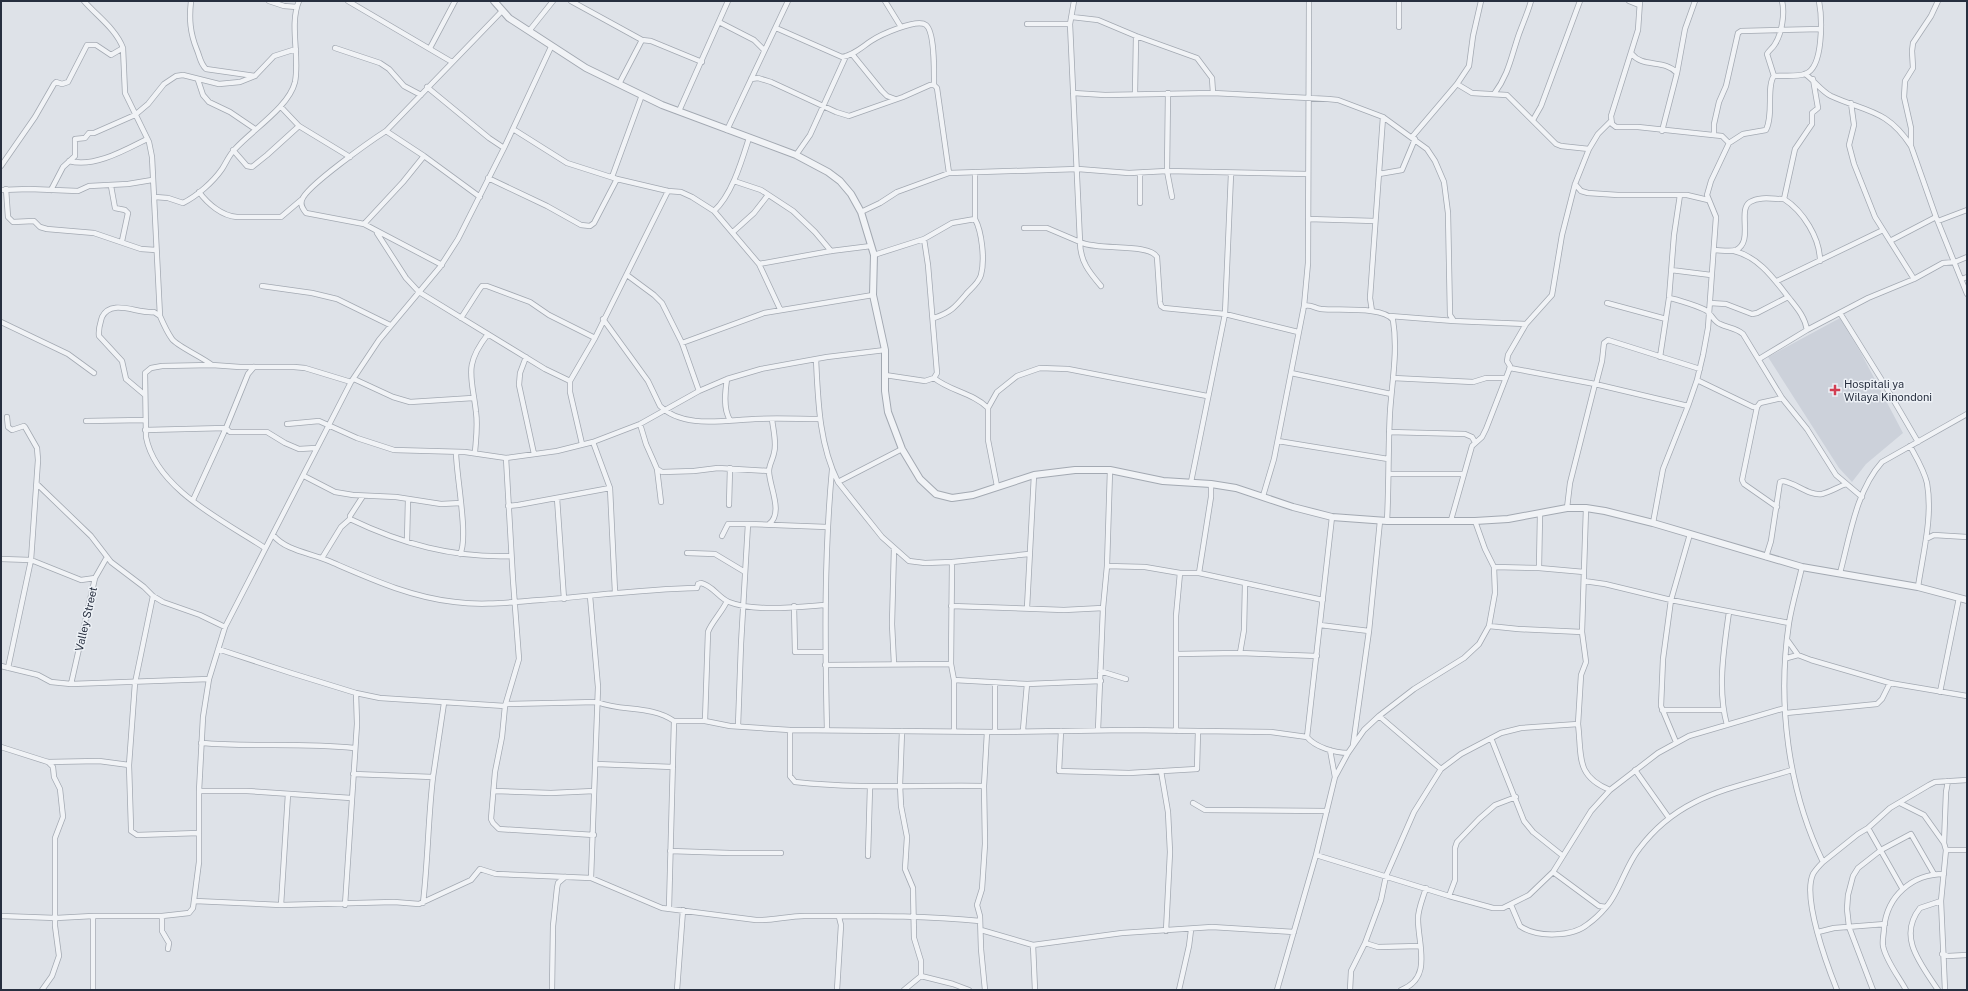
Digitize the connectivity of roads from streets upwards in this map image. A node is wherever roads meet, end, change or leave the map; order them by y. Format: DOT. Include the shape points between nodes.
graph roads {
  1 [pos="84,1"];
  2 [pos="191,1"];
  3 [pos="269,1"];
  4 [pos="300,1"];
  5 [pos="348,1"];
  6 [pos="456,1"];
  7 [pos="494,1"];
  8 [pos="553,1"];
  9 [pos="571,1"];
  10 [pos="589,1"];
  11 [pos="728,1"];
  12 [pos="788,1"];
  13 [pos="885,1"];
  14 [pos="1074,1"];
  15 [pos="1309,1"];
  16 [pos="1399,1"];
  17 [pos="1481,1"];
  18 [pos="1531,1"];
  19 [pos="1580,1"];
  20 [pos="1629,1"];
  21 [pos="1695,1"];
  22 [pos="1782,1"];
  23 [pos="1819,1"];
  24 [pos="1938,1"];
  25 [pos="1640,3"];
  26 [pos="297,7"];
  27 [pos="585,7"];
  28 [pos="502,12"];
  29 [pos="1072,17"];
  30 [pos="719,22"];
  31 [pos="1027,24"];
  32 [pos="1070,24"];
  33 [pos="901,27"];
  34 [pos="1399,27"];
  35 [pos="776,28"];
  36 [pos="1781,29"];
  37 [pos="1821,29"];
  38 [pos="529,31"];
  39 [pos="1136,36"];
  40 [pos="642,40"];
  41 [pos="551,47"];
  42 [pos="123,48"];
  43 [pos="335,48"];
  44 [pos="430,48"];
  45 [pos="296,49"];
  46 [pos="764,50"];
  47 [pos="852,54"];
  48 [pos="1632,54"];
  49 [pos="846,56"];
  50 [pos="452,62"];
  51 [pos="702,62"];
  52 [pos="1677,73"];
  53 [pos="1805,74"];
  54 [pos="255,76"];
  55 [pos="1774,76"];
  56 [pos="751,79"];
  57 [pos="1813,79"];
  58 [pos="198,80"];
  59 [pos="619,84"];
  60 [pos="1457,84"];
  61 [pos="934,85"];
  62 [pos="428,87"];
  63 [pos="1073,93"];
  64 [pos="1168,93"];
  65 [pos="1213,93"];
  66 [pos="1134,94"];
  67 [pos="1494,94"];
  68 [pos="421,95"];
  69 [pos="642,95"];
  70 [pos="1310,98"];
  71 [pos="897,99"];
  72 [pos="1851,103"];
  73 [pos="823,106"];
  74 [pos="281,107"];
  75 [pos="679,111"];
  76 [pos="135,115"];
  77 [pos="1383,117"];
  78 [pos="1533,120"];
  79 [pos="1611,120"];
  80 [pos="299,126"];
  81 [pos="254,129"];
  82 [pos="513,129"];
  83 [pos="727,130"];
  84 [pos="386,131"];
  85 [pos="1662,131"];
  86 [pos="1714,135"];
  87 [pos="147,138"];
  88 [pos="749,138"];
  89 [pos="1414,138"];
  90 [pos="1729,143"];
  91 [pos="1911,146"];
  92 [pos="504,148"];
  93 [pos="1589,148"];
  94 [pos="233,150"];
  95 [pos="796,155"];
  96 [pos="424,156"];
  97 [pos="350,157"];
  98 [pos="69,161"];
  99 [pos="1,166"];
  100 [pos="1078,169"];
  101 [pos="1167,171"];
  102 [pos="976,172"];
  103 [pos="949,173"];
  104 [pos="1140,173"];
  105 [pos="1232,174"];
  106 [pos="1308,174"];
  107 [pos="1379,174"];
  108 [pos="488,178"];
  109 [pos="614,178"];
  110 [pos="152,180"];
  111 [pos="734,181"];
  112 [pos="1575,184"];
  113 [pos="111,186"];
  114 [pos="3,190"];
  115 [pos="51,190"];
  116 [pos="668,191"];
  117 [pos="199,192"];
  118 [pos="768,195"];
  119 [pos="1680,195"];
  120 [pos="155,197"];
  121 [pos="480,197"];
  122 [pos="1172,197"];
  123 [pos="1784,199"];
  124 [pos="302,200"];
  125 [pos="1708,200"];
  126 [pos="1140,203"];
  127 [pos="1967,210"];
  128 [pos="714,211"];
  129 [pos="860,212"];
  130 [pos="975,219"];
  131 [pos="1308,219"];
  132 [pos="1937,219"];
  133 [pos="1375,221"];
  134 [pos="364,224"];
  135 [pos="1024,228"];
  136 [pos="1883,230"];
  137 [pos="376,231"];
  138 [pos="733,232"];
  139 [pos="924,239"];
  140 [pos="122,241"];
  141 [pos="1890,241"];
  142 [pos="1080,242"];
  143 [pos="871,246"];
  144 [pos="156,250"];
  145 [pos="1714,250"];
  146 [pos="830,251"];
  147 [pos="1734,251"];
  148 [pos="874,255"];
  149 [pos="1967,256"];
  150 [pos="1820,261"];
  151 [pos="1954,262"];
  152 [pos="442,264"];
  153 [pos="759,264"];
  154 [pos="1671,270"];
  155 [pos="1711,275"];
  156 [pos="626,276"];
  157 [pos="1967,277"];
  158 [pos="1914,279"];
  159 [pos="1962,279"];
  160 [pos="1778,281"];
  161 [pos="262,286"];
  162 [pos="1101,286"];
  163 [pos="419,292"];
  164 [pos="1967,294"];
  165 [pos="873,295"];
  166 [pos="1788,297"];
  167 [pos="1668,298"];
  168 [pos="1607,303"];
  169 [pos="1710,303"];
  170 [pos="1304,306"];
  171 [pos="780,309"];
  172 [pos="1372,311"];
  173 [pos="1840,313"];
  174 [pos="1225,314"];
  175 [pos="1710,314"];
  176 [pos="160,316"];
  177 [pos="1390,316"];
  178 [pos="461,318"];
  179 [pos="934,318"];
  180 [pos="603,319"];
  181 [pos="1666,319"];
  182 [pos="1454,321"];
  183 [pos="1,322"];
  184 [pos="1526,324"];
  185 [pos="390,325"];
  186 [pos="1807,330"];
  187 [pos="1298,332"];
  188 [pos="488,334"];
  189 [pos="595,338"];
  190 [pos="682,343"];
  191 [pos="885,350"];
  192 [pos="526,357"];
  193 [pos="1660,357"];
  194 [pos="816,359"];
  195 [pos="1759,359"];
  196 [pos="212,365"];
  197 [pos="254,367"];
  198 [pos="1510,368"];
  199 [pos="1700,369"];
  200 [pos="94,373"];
  201 [pos="1291,373"];
  202 [pos="885,375"];
  203 [pos="934,378"];
  204 [pos="1393,378"];
  205 [pos="1506,378"];
  206 [pos="728,379"];
  207 [pos="352,380"];
  208 [pos="1697,380"];
  209 [pos="570,381"];
  210 [pos="1596,384"];
  211 [pos="700,391"];
  212 [pos="1391,394"];
  213 [pos="145,395"];
  214 [pos="1207,396"];
  215 [pos="473,398"];
  216 [pos="1782,398"];
  217 [pos="1688,406"];
  218 [pos="1757,407"];
  219 [pos="988,408"];
  220 [pos="664,410"];
  221 [pos="1967,414"];
  222 [pos="7,417"];
  223 [pos="772,419"];
  224 [pos="819,419"];
  225 [pos="144,420"];
  226 [pos="730,420"];
  227 [pos="86,421"];
  228 [pos="287,424"];
  229 [pos="328,424"];
  230 [pos="640,424"];
  231 [pos="226,428"];
  232 [pos="145,430"];
  233 [pos="1389,432"];
  234 [pos="1278,440"];
  235 [pos="593,442"];
  236 [pos="1475,442"];
  237 [pos="1918,442"];
  238 [pos="582,444"];
  239 [pos="1910,446"];
  240 [pos="316,448"];
  241 [pos="902,449"];
  242 [pos="456,452"];
  243 [pos="475,452"];
  244 [pos="534,454"];
  245 [pos="506,458"];
  246 [pos="1388,459"];
  247 [pos="730,468"];
  248 [pos="657,469"];
  249 [pos="832,469"];
  250 [pos="1110,470"];
  251 [pos="769,471"];
  252 [pos="1390,474"];
  253 [pos="1464,474"];
  254 [pos="1034,475"];
  255 [pos="304,476"];
  256 [pos="838,482"];
  257 [pos="1191,482"];
  258 [pos="37,484"];
  259 [pos="1211,484"];
  260 [pos="1846,484"];
  261 [pos="997,486"];
  262 [pos="610,488"];
  263 [pos="364,496"];
  264 [pos="1263,496"];
  265 [pos="1862,497"];
  266 [pos="557,498"];
  267 [pos="408,499"];
  268 [pos="193,500"];
  269 [pos="661,502"];
  270 [pos="461,503"];
  271 [pos="729,505"];
  272 [pos="508,506"];
  273 [pos="1777,507"];
  274 [pos="1567,508"];
  275 [pos="1586,508"];
  276 [pos="1540,514"];
  277 [pos="1332,518"];
  278 [pos="350,519"];
  279 [pos="1451,520"];
  280 [pos="1380,521"];
  281 [pos="1387,521"];
  282 [pos="1475,521"];
  283 [pos="1653,523"];
  284 [pos="748,524"];
  285 [pos="769,524"];
  286 [pos="827,527"];
  287 [pos="1927,528"];
  288 [pos="1690,534"];
  289 [pos="273,535"];
  290 [pos="1934,535"];
  291 [pos="722,536"];
  292 [pos="1967,537"];
  293 [pos="1926,539"];
  294 [pos="407,541"];
  295 [pos="265,548"];
  296 [pos="894,548"];
  297 [pos="686,553"];
  298 [pos="460,554"];
  299 [pos="1029,554"];
  300 [pos="511,556"];
  301 [pos="1766,556"];
  302 [pos="107,557"];
  303 [pos="322,558"];
  304 [pos="1,559"];
  305 [pos="31,560"];
  306 [pos="952,562"];
  307 [pos="1107,566"];
  308 [pos="1802,567"];
  309 [pos="1494,568"];
  310 [pos="1540,568"];
  311 [pos="745,572"];
  312 [pos="1584,572"];
  313 [pos="1180,573"];
  314 [pos="1199,573"];
  315 [pos="1840,573"];
  316 [pos="95,578"];
  317 [pos="1584,581"];
  318 [pos="1245,584"];
  319 [pos="1918,587"];
  320 [pos="615,592"];
  321 [pos="153,596"];
  322 [pos="590,596"];
  323 [pos="564,598"];
  324 [pos="1959,598"];
  325 [pos="1323,600"];
  326 [pos="1671,600"];
  327 [pos="1967,600"];
  328 [pos="727,601"];
  329 [pos="515,602"];
  330 [pos="825,605"];
  331 [pos="794,606"];
  332 [pos="952,606"];
  333 [pos="743,607"];
  334 [pos="1026,608"];
  335 [pos="1103,608"];
  336 [pos="1729,612"];
  337 [pos="1789,623"];
  338 [pos="1320,625"];
  339 [pos="1489,626"];
  340 [pos="225,628"];
  341 [pos="1368,631"];
  342 [pos="1582,632"];
  343 [pos="1788,641"];
  344 [pos="218,649"];
  345 [pos="825,652"];
  346 [pos="1240,653"];
  347 [pos="1176,654"];
  348 [pos="1798,655"];
  349 [pos="1317,656"];
  350 [pos="1787,658"];
  351 [pos="894,664"];
  352 [pos="951,664"];
  353 [pos="825,665"];
  354 [pos="1,666"];
  355 [pos="8,668"];
  356 [pos="1100,671"];
  357 [pos="209,679"];
  358 [pos="1126,679"];
  359 [pos="954,680"];
  360 [pos="1100,681"];
  361 [pos="1890,682"];
  362 [pos="135,683"];
  363 [pos="995,683"];
  364 [pos="71,684"];
  365 [pos="1027,684"];
  366 [pos="1940,692"];
  367 [pos="356,693"];
  368 [pos="1967,696"];
  369 [pos="597,702"];
  370 [pos="444,703"];
  371 [pos="505,705"];
  372 [pos="1785,708"];
  373 [pos="1662,710"];
  374 [pos="1723,710"];
  375 [pos="1786,713"];
  376 [pos="1379,716"];
  377 [pos="674,720"];
  378 [pos="705,721"];
  379 [pos="1578,724"];
  380 [pos="1727,724"];
  381 [pos="738,726"];
  382 [pos="790,730"];
  383 [pos="827,730"];
  384 [pos="1023,730"];
  385 [pos="1061,730"];
  386 [pos="1098,730"];
  387 [pos="902,731"];
  388 [pos="954,731"];
  389 [pos="1176,731"];
  390 [pos="1198,731"];
  391 [pos="987,732"];
  392 [pos="995,732"];
  393 [pos="1307,737"];
  394 [pos="1491,738"];
  395 [pos="1676,742"];
  396 [pos="201,743"];
  397 [pos="1353,746"];
  398 [pos="1,747"];
  399 [pos="354,748"];
  400 [pos="1330,750"];
  401 [pos="1348,753"];
  402 [pos="48,762"];
  403 [pos="596,764"];
  404 [pos="129,765"];
  405 [pos="673,767"];
  406 [pos="1441,769"];
  407 [pos="1635,770"];
  408 [pos="1792,770"];
  409 [pos="1161,771"];
  410 [pos="353,774"];
  411 [pos="433,777"];
  412 [pos="1335,777"];
  413 [pos="1967,780"];
  414 [pos="1948,781"];
  415 [pos="900,785"];
  416 [pos="984,786"];
  417 [pos="870,787"];
  418 [pos="1610,790"];
  419 [pos="199,791"];
  420 [pos="494,791"];
  421 [pos="594,791"];
  422 [pos="288,794"];
  423 [pos="1516,797"];
  424 [pos="351,798"];
  425 [pos="1192,803"];
  426 [pos="1900,803"];
  427 [pos="1327,811"];
  428 [pos="1669,818"];
  429 [pos="1868,828"];
  430 [pos="199,834"];
  431 [pos="594,835"];
  432 [pos="1944,843"];
  433 [pos="1881,850"];
  434 [pos="1946,850"];
  435 [pos="1967,850"];
  436 [pos="670,851"];
  437 [pos="781,852"];
  438 [pos="1316,855"];
  439 [pos="868,856"];
  440 [pos="1563,856"];
  441 [pos="1824,862"];
  442 [pos="1553,872"];
  443 [pos="1934,874"];
  444 [pos="1944,874"];
  445 [pos="565,876"];
  446 [pos="1386,876"];
  447 [pos="591,878"];
  448 [pos="1426,888"];
  449 [pos="1902,888"];
  450 [pos="1449,896"];
  451 [pos="195,900"];
  452 [pos="1941,901"];
  453 [pos="423,903"];
  454 [pos="281,904"];
  455 [pos="344,904"];
  456 [pos="1511,905"];
  457 [pos="1606,907"];
  458 [pos="669,908"];
  459 [pos="683,910"];
  460 [pos="1,916"];
  461 [pos="94,916"];
  462 [pos="162,916"];
  463 [pos="913,916"];
  464 [pos="839,917"];
  465 [pos="56,918"];
  466 [pos="980,921"];
  467 [pos="1884,924"];
  468 [pos="1849,927"];
  469 [pos="981,930"];
  470 [pos="1191,930"];
  471 [pos="1166,931"];
  472 [pos="1294,932"];
  473 [pos="1818,932"];
  474 [pos="1365,943"];
  475 [pos="1033,945"];
  476 [pos="1420,946"];
  477 [pos="168,949"];
  478 [pos="1942,954"];
  479 [pos="1967,955"];
  480 [pos="921,976"];
  481 [pos="42,990"];
  482 [pos="93,990"];
  483 [pos="552,990"];
  484 [pos="677,990"];
  485 [pos="837,990"];
  486 [pos="904,990"];
  487 [pos="969,990"];
  488 [pos="985,990"];
  489 [pos="1035,990"];
  490 [pos="1179,990"];
  491 [pos="1278,990"];
  492 [pos="1350,990"];
  493 [pos="1401,990"];
  494 [pos="1837,990"];
  495 [pos="1873,990"];
  496 [pos="1906,990"];
  497 [pos="1938,990"];
  498 [pos="1945,990"];
  1 -- 42 [label="street" via="114,33"];
  2 -- 54 [label="street" via="189,16 192,39 202,65 206,69"];
  3 -- 26 [label="street"];
  4 -- 26 [label="street"];
  5 -- 44 [label="street"];
  6 -- 44 [label="street"];
  7 -- 28 [label="street"];
  8 -- 38 [label="street"];
  9 -- 27 [label="street"];
  10 -- 27 [label="street"];
  11 -- 30 [label="street"];
  12 -- 35 [label="street"];
  13 -- 33 [label="street"];
  14 -- 29 [label="street"];
  15 -- 70 [label="street"];
  16 -- 34 [label="street"];
  17 -- 60 [label="street" via="1469,66"];
  18 -- 67 [label="street" via="1512,62 1504,81"];
  19 -- 78 [label="street" via="1541,106"];
  20 -- 25 [label="street"];
  21 -- 52 [label="street" via="1685,29"];
  22 -- 36 [label="street"];
  23 -- 37 [label="street"];
  24 -- 91 [label="street" via="1913,43 1913,68 1905,81 1904,98 1911,128"];
  25 -- 48 [label="street" via="1638,30"];
  26 -- 45 [label="street"];
  27 -- 40 [label="street"];
  28 -- 38 [label="street"];
  28 -- 50 [label="street"];
  29 -- 32 [label="street"];
  29 -- 39 [label="street" via="1098,20"];
  30 -- 46 [label="street" via="754,40"];
  30 -- 51 [label="street"];
  31 -- 32 [label="street"];
  32 -- 63 [label="street"];
  33 -- 47 [label="street" via="873,40"];
  33 -- 61 [label="street" via="920,23 929,30 934,61"];
  35 -- 46 [label="street"];
  35 -- 49 [label="street" via="834,54"];
  36 -- 37 [label="street"];
  36 -- 55 [label="street" via="1775,44 1767,54"];
  36 -- 86 [label="street" via="1738,33 1726,86 1719,102"];
  37 -- 53 [label="street" via="1816,60 1812,69"];
  38 -- 41 [label="street"];
  39 -- 65 [label="street" via="1197,58 1212,78"];
  39 -- 66 [label="street"];
  40 -- 51 [label="street" via="651,41"];
  40 -- 59 [label="street"];
  41 -- 59 [label="street"];
  41 -- 82 [label="street"];
  42 -- 76 [label="street" via="124,88"];
  42 -- 99 [label="street" via="111,55 96,44 87,45 68,82 54,84"];
  43 -- 68 [label="street" via="380,63 404,86"];
  44 -- 50 [label="street"];
  45 -- 54 [label="street" via="274,56"];
  45 -- 74 [label="street" via="294,84 289,97"];
  46 -- 56 [label="street"];
  47 -- 49 [label="street"];
  47 -- 71 [label="street" via="887,96"];
  48 -- 52 [label="street" via="1637,60 1668,66"];
  48 -- 79 [label="street"];
  49 -- 73 [label="street"];
  50 -- 62 [label="street"];
  51 -- 75 [label="street"];
  52 -- 85 [label="street"];
  53 -- 55 [label="street"];
  53 -- 57 [label="street"];
  54 -- 58 [label="street" via="232,84"];
  55 -- 90 [label="street" via="1771,83 1771,111 1766,130 1743,134"];
  56 -- 73 [label="street" via="758,78 771,82"];
  56 -- 83 [label="street"];
  57 -- 72 [label="street" via="1831,96"];
  57 -- 123 [label="street" via="1818,108 1812,113 1812,124 1795,149"];
  58 -- 76 [label="street" via="183,75 176,76 164,84"];
  58 -- 81 [label="street" via="203,95 209,102 230,112"];
  59 -- 69 [label="street"];
  60 -- 67 [label="street" via="1472,94"];
  60 -- 89 [label="street"];
  61 -- 71 [label="street"];
  61 -- 103 [label="street" via="937,88"];
  62 -- 68 [label="street"];
  62 -- 92 [label="street"];
  63 -- 66 [label="street"];
  63 -- 100 [label="street"];
  64 -- 65 [label="street"];
  64 -- 66 [label="street"];
  64 -- 101 [label="street"];
  65 -- 70 [label="street"];
  67 -- 78 [label="street" via="1507,95"];
  68 -- 84 [label="street"];
  69 -- 75 [label="street"];
  69 -- 109 [label="street"];
  70 -- 77 [label="street" via="1338,100"];
  70 -- 106 [label="street"];
  71 -- 73 [label="street" via="849,116"];
  72 -- 91 [label="street" via="1880,115 1905,137"];
  72 -- 136 [label="street" via="1854,125 1850,149 1875,217"];
  73 -- 95 [label="street" via="810,135"];
  74 -- 80 [label="street"];
  74 -- 81 [label="street"];
  75 -- 83 [label="street"];
  76 -- 87 [label="street"];
  76 -- 98 [label="street" via="89,133 85,138 76,138 74,156"];
  77 -- 89 [label="street"];
  77 -- 107 [label="street"];
  78 -- 93 [label="street" via="1556,144"];
  79 -- 85 [label="street" via="1616,127"];
  79 -- 93 [label="street"];
  80 -- 94 [label="street" via="252,167 247,166"];
  80 -- 97 [label="street"];
  81 -- 94 [label="street"];
  82 -- 92 [label="street"];
  82 -- 109 [label="street" via="567,163"];
  83 -- 88 [label="street"];
  84 -- 96 [label="street"];
  84 -- 97 [label="street"];
  85 -- 86 [label="street"];
  86 -- 90 [label="street" via="1722,136"];
  87 -- 98 [label="street" via="122,151 88,162 79,164"];
  87 -- 110 [label="street" via="152,157"];
  88 -- 95 [label="street"];
  88 -- 111 [label="street"];
  89 -- 107 [label="street" via="1402,170"];
  89 -- 182 [label="street" via="1427,149 1444,182 1448,213 1450,314"];
  90 -- 125 [label="street" via="1709,188"];
  91 -- 132 [label="street"];
  92 -- 108 [label="street"];
  93 -- 112 [label="street"];
  94 -- 117 [label="street" via="221,170"];
  95 -- 129 [label="street" via="840,181 851,194"];
  96 -- 121 [label="street"];
  96 -- 134 [label="street"];
  97 -- 124 [label="street" via="304,194"];
  98 -- 115 [label="street"];
  100 -- 102 [label="street"];
  100 -- 104 [label="street"];
  100 -- 142 [label="street"];
  101 -- 104 [label="street"];
  101 -- 105 [label="street"];
  101 -- 122 [label="street"];
  102 -- 103 [label="street"];
  102 -- 130 [label="street"];
  103 -- 129 [label="street" via="897,192"];
  104 -- 126 [label="street"];
  105 -- 106 [label="street"];
  105 -- 174 [label="street"];
  106 -- 131 [label="street"];
  107 -- 133 [label="street"];
  108 -- 109 [label="street" via="581,225 590,226 594,223"];
  108 -- 121 [label="street"];
  109 -- 116 [label="street"];
  110 -- 113 [label="street"];
  110 -- 120 [label="street"];
  111 -- 118 [label="street"];
  111 -- 128 [label="street"];
  112 -- 119 [label="street" via="1581,191 1588,193"];
  112 -- 184 [label="street" via="1562,235 1552,295"];
  113 -- 115 [label="street" via="89,186 78,191"];
  113 -- 140 [label="street" via="115,208 128,213"];
  114 -- 115 [label="street"];
  114 -- 140 [label="street" via="10,220 34,222 48,229 94,233"];
  116 -- 128 [label="street" via="681,192"];
  116 -- 156 [label="street"];
  117 -- 120 [label="street" via="183,203"];
  117 -- 124 [label="street" via="206,201 232,217 281,217"];
  118 -- 138 [label="street" via="754,213"];
  118 -- 146 [label="street" via="804,221"];
  119 -- 125 [label="street"];
  119 -- 154 [label="street"];
  120 -- 144 [label="street"];
  121 -- 152 [label="street"];
  123 -- 147 [label="street" via="1758,199 1747,205 1744,238 1741,246"];
  123 -- 150 [label="street" via="1798,212 1818,241"];
  124 -- 134 [label="street" via="302,209 306,214"];
  125 -- 145 [label="street" via="1716,217"];
  127 -- 132 [label="street"];
  128 -- 138 [label="street"];
  129 -- 143 [label="street"];
  130 -- 139 [label="street" via="952,223"];
  130 -- 179 [label="street" via="981,235 981,275 959,305"];
  131 -- 133 [label="street"];
  131 -- 170 [label="street" via="1308,263"];
  132 -- 141 [label="street"];
  132 -- 151 [label="street"];
  133 -- 172 [label="street" via="1370,298"];
  134 -- 137 [label="street"];
  135 -- 142 [label="street" via="1047,228"];
  136 -- 141 [label="street"];
  136 -- 150 [label="street"];
  137 -- 152 [label="street"];
  137 -- 163 [label="street" via="406,278"];
  138 -- 153 [label="street"];
  139 -- 148 [label="street"];
  139 -- 179 [label="street"];
  140 -- 144 [label="street" via="141,249"];
  141 -- 158 [label="street"];
  142 -- 162 [label="street" via="1085,265"];
  142 -- 174 [label="street" via="1102,248 1150,250 1157,257 1161,306"];
  143 -- 146 [label="street"];
  143 -- 148 [label="street"];
  144 -- 176 [label="street"];
  145 -- 147 [label="street"];
  145 -- 155 [label="street"];
  146 -- 153 [label="street"];
  147 -- 160 [label="street" via="1749,256"];
  148 -- 165 [label="street"];
  149 -- 151 [label="street"];
  150 -- 160 [label="street"];
  151 -- 158 [label="street" via="1940,265"];
  151 -- 159 [label="street"];
  152 -- 163 [label="street"];
  153 -- 171 [label="street"];
  154 -- 155 [label="street"];
  154 -- 167 [label="street"];
  155 -- 169 [label="street"];
  156 -- 180 [label="street"];
  156 -- 190 [label="street" via="662,303"];
  157 -- 159 [label="street"];
  158 -- 173 [label="street"];
  159 -- 164 [label="street"];
  160 -- 166 [label="street"];
  161 -- 185 [label="street" via="336,299"];
  163 -- 178 [label="street"];
  163 -- 185 [label="street"];
  165 -- 171 [label="street"];
  165 -- 191 [label="street"];
  166 -- 169 [label="street" via="1752,314 1726,304"];
  166 -- 186 [label="street" via="1804,320"];
  167 -- 175 [label="street" via="1682,300"];
  167 -- 181 [label="street"];
  168 -- 181 [label="street"];
  169 -- 175 [label="street"];
  170 -- 172 [label="street" via="1311,304 1320,309"];
  170 -- 187 [label="street"];
  171 -- 190 [label="street"];
  172 -- 177 [label="street"];
  173 -- 186 [label="street"];
  173 -- 237 [label="street"];
  174 -- 187 [label="street"];
  174 -- 214 [label="street"];
  175 -- 195 [label="street" via="1720,324 1743,334"];
  175 -- 199 [label="street"];
  176 -- 196 [label="street" via="176,343"];
  176 -- 213 [label="street" via="154,312 110,308 106,311 98,330 102,340 122,361 126,379"];
  177 -- 182 [label="street"];
  177 -- 204 [label="street" via="1394,327"];
  178 -- 188 [label="street"];
  178 -- 189 [label="street" via="482,286 487,286 530,302 549,315"];
  179 -- 203 [label="street" via="937,368"];
  180 -- 189 [label="street"];
  180 -- 220 [label="street" via="641,370"];
  181 -- 193 [label="street"];
  182 -- 184 [label="street"];
  183 -- 200 [label="street" via="68,354"];
  184 -- 198 [label="street" via="1508,355"];
  185 -- 207 [label="street"];
  186 -- 195 [label="street"];
  187 -- 201 [label="street"];
  188 -- 192 [label="street"];
  188 -- 215 [label="street" via="470,364"];
  189 -- 209 [label="street"];
  190 -- 211 [label="street"];
  191 -- 194 [label="street"];
  191 -- 202 [label="street"];
  192 -- 209 [label="street"];
  192 -- 244 [label="street" via="520,373 520,385"];
  193 -- 199 [label="street"];
  193 -- 210 [label="street" via="1606,341"];
  194 -- 206 [label="street" via="761,369"];
  194 -- 224 [label="street"];
  195 -- 216 [label="street"];
  196 -- 197 [label="street"];
  196 -- 213 [label="street" via="151,368 146,373"];
  197 -- 207 [label="street" via="305,368"];
  197 -- 231 [label="street" via="248,374"];
  198 -- 205 [label="street"];
  198 -- 210 [label="street"];
  199 -- 208 [label="street"];
  201 -- 212 [label="street"];
  201 -- 234 [label="street"];
  202 -- 203 [label="street" via="925,381"];
  202 -- 241 [label="street" via="888,412"];
  203 -- 219 [label="street"];
  204 -- 205 [label="street" via="1473,382 1486,378"];
  204 -- 212 [label="street"];
  205 -- 236 [label="street" via="1486,429 1482,437"];
  206 -- 211 [label="street"];
  206 -- 226 [label="street" via="726,414"];
  207 -- 215 [label="street" via="410,402"];
  207 -- 229 [label="street"];
  208 -- 217 [label="street"];
  208 -- 218 [label="street"];
  209 -- 238 [label="street" via="570,392"];
  210 -- 217 [label="street"];
  210 -- 274 [label="street" via="1570,483"];
  211 -- 220 [label="street"];
  212 -- 233 [label="street"];
  213 -- 225 [label="street"];
  214 -- 219 [label="street" via="1068,369 1040,368 1008,382 997,392"];
  214 -- 257 [label="street"];
  215 -- 243 [label="street" via="477,426"];
  216 -- 218 [label="street" via="1760,403"];
  216 -- 260 [label="street" via="1807,429 1836,475"];
  217 -- 283 [label="street" via="1662,468"];
  218 -- 273 [label="street" via="1742,480"];
  219 -- 261 [label="street" via="988,440"];
  220 -- 226 [label="street" via="685,419"];
  220 -- 230 [label="street"];
  221 -- 237 [label="street"];
  222 -- 258 [label="street" via="8,427 12,430 24,426 34,443 38,460"];
  223 -- 224 [label="street"];
  223 -- 226 [label="street"];
  223 -- 251 [label="street" via="774,453"];
  224 -- 249 [label="street"];
  225 -- 227 [label="street"];
  225 -- 232 [label="street"];
  228 -- 229 [label="street" via="319,421"];
  229 -- 240 [label="street"];
  229 -- 242 [label="street" via="357,438 394,450"];
  230 -- 235 [label="street"];
  230 -- 248 [label="street"];
  231 -- 232 [label="street"];
  231 -- 240 [label="street" via="230,432 267,432 299,449"];
  231 -- 268 [label="street"];
  232 -- 268 [label="street" via="147,446 158,466"];
  233 -- 236 [label="street" via="1465,434 1472,437"];
  233 -- 246 [label="street"];
  234 -- 246 [label="street"];
  234 -- 264 [label="street"];
  235 -- 238 [label="street"];
  235 -- 262 [label="street"];
  236 -- 253 [label="street"];
  237 -- 239 [label="street"];
  238 -- 244 [label="street"];
  239 -- 265 [label="street" via="1882,462 1874,471"];
  239 -- 287 [label="street" via="1927,483"];
  240 -- 255 [label="street"];
  241 -- 256 [label="street"];
  241 -- 261 [label="street" via="920,479 936,494 952,498"];
  242 -- 243 [label="street"];
  242 -- 270 [label="street"];
  243 -- 245 [label="street"];
  244 -- 245 [label="street"];
  245 -- 272 [label="street"];
  246 -- 252 [label="street"];
  247 -- 248 [label="street" via="670,472"];
  247 -- 251 [label="street"];
  247 -- 271 [label="street"];
  248 -- 269 [label="street"];
  249 -- 256 [label="street"];
  249 -- 286 [label="street"];
  250 -- 254 [label="street" via="1075,470"];
  250 -- 257 [label="street" via="1163,481"];
  250 -- 307 [label="street"];
  251 -- 285 [label="street" via="775,496 775,513 773,521"];
  252 -- 253 [label="street"];
  252 -- 281 [label="street"];
  253 -- 279 [label="street"];
  254 -- 261 [label="street"];
  254 -- 299 [label="street"];
  255 -- 263 [label="street" via="335,492"];
  255 -- 289 [label="street"];
  256 -- 296 [label="street" via="882,537"];
  257 -- 259 [label="street"];
  258 -- 302 [label="street" via="91,536"];
  258 -- 305 [label="street"];
  259 -- 264 [label="street"];
  259 -- 314 [label="street"];
  260 -- 265 [label="street"];
  260 -- 273 [label="street" via="1817,494 1783,481 1778,486"];
  262 -- 266 [label="street"];
  262 -- 320 [label="street"];
  263 -- 267 [label="street"];
  263 -- 278 [label="street"];
  264 -- 277 [label="street"];
  265 -- 315 [label="street"];
  266 -- 272 [label="street"];
  266 -- 323 [label="street"];
  267 -- 270 [label="street" via="441,504"];
  267 -- 294 [label="street"];
  268 -- 295 [label="street"];
  270 -- 298 [label="street" via="463,546"];
  272 -- 300 [label="street"];
  273 -- 301 [label="street"];
  274 -- 275 [label="street"];
  274 -- 276 [label="street"];
  275 -- 283 [label="street"];
  275 -- 312 [label="street"];
  276 -- 282 [label="street"];
  276 -- 310 [label="street"];
  277 -- 280 [label="street"];
  277 -- 325 [label="street"];
  278 -- 294 [label="street"];
  278 -- 303 [label="street" via="341,527"];
  279 -- 281 [label="street"];
  279 -- 282 [label="street"];
  280 -- 281 [label="street"];
  280 -- 341 [label="street"];
  282 -- 309 [label="street"];
  283 -- 288 [label="street"];
  284 -- 285 [label="street"];
  284 -- 291 [label="street" via="728,524"];
  284 -- 311 [label="street"];
  285 -- 286 [label="street"];
  286 -- 330 [label="street"];
  287 -- 290 [label="street"];
  287 -- 293 [label="street"];
  288 -- 301 [label="street"];
  288 -- 326 [label="street"];
  289 -- 295 [label="street"];
  289 -- 303 [label="street" via="286,546"];
  290 -- 292 [label="street"];
  290 -- 293 [label="street"];
  293 -- 319 [label="street"];
  294 -- 298 [label="street" via="438,552"];
  295 -- 340 [label="street"];
  296 -- 306 [label="street" via="913,562"];
  296 -- 351 [label="street"];
  297 -- 311 [label="street" via="715,554"];
  298 -- 300 [label="street"];
  299 -- 306 [label="street"];
  299 -- 334 [label="street"];
  300 -- 329 [label="street"];
  301 -- 308 [label="street"];
  302 -- 316 [label="street, Valley Street"];
  302 -- 321 [label="street"];
  303 -- 329 [label="street" via="406,593 454,602"];
  304 -- 305 [label="street"];
  305 -- 316 [label="street" via="81,580"];
  305 -- 355 [label="street"];
  306 -- 332 [label="street"];
  307 -- 313 [label="street" via="1145,567"];
  307 -- 335 [label="street"];
  308 -- 315 [label="street"];
  308 -- 337 [label="street"];
  309 -- 310 [label="street"];
  309 -- 339 [label="street" via="1495,593"];
  310 -- 312 [label="street"];
  311 -- 333 [label="street"];
  312 -- 317 [label="street"];
  313 -- 314 [label="street"];
  313 -- 347 [label="street"];
  314 -- 318 [label="street"];
  315 -- 319 [label="street"];
  316 -- 364 [label="street, Valley Street"];
  317 -- 326 [label="street"];
  317 -- 342 [label="street"];
  318 -- 325 [label="street"];
  318 -- 346 [label="street" via="1245,617"];
  319 -- 324 [label="street"];
  320 -- 322 [label="street"];
  320 -- 328 [label="street" via="697,588 698,584 702,583"];
  321 -- 340 [label="street"];
  321 -- 362 [label="street"];
  322 -- 323 [label="street"];
  322 -- 369 [label="street" via="598,675"];
  323 -- 329 [label="street"];
  324 -- 327 [label="street"];
  324 -- 366 [label="street"];
  325 -- 338 [label="street"];
  326 -- 336 [label="street"];
  326 -- 373 [label="street" via="1663,659"];
  328 -- 333 [label="street"];
  328 -- 378 [label="street" via="708,632"];
  329 -- 371 [label="street" via="520,659"];
  330 -- 331 [label="street"];
  330 -- 345 [label="street"];
  331 -- 333 [label="street"];
  331 -- 345 [label="street" via="795,652"];
  332 -- 334 [label="street"];
  332 -- 352 [label="street"];
  333 -- 381 [label="street"];
  334 -- 335 [label="street"];
  335 -- 356 [label="street"];
  336 -- 337 [label="street"];
  336 -- 374 [label="street" via="1723,666"];
  337 -- 343 [label="street"];
  338 -- 341 [label="street"];
  338 -- 349 [label="street"];
  339 -- 342 [label="street"];
  339 -- 376 [label="street" via="1479,644 1464,658 1414,688"];
  340 -- 344 [label="street"];
  341 -- 397 [label="street"];
  342 -- 379 [label="street" via="1586,662 1581,675"];
  343 -- 348 [label="street"];
  343 -- 350 [label="street"];
  344 -- 357 [label="street"];
  344 -- 367 [label="street"];
  345 -- 353 [label="street"];
  346 -- 347 [label="street"];
  346 -- 349 [label="street"];
  347 -- 389 [label="street"];
  348 -- 350 [label="street"];
  348 -- 361 [label="street"];
  349 -- 393 [label="street"];
  350 -- 372 [label="street"];
  351 -- 352 [label="street"];
  351 -- 353 [label="street"];
  352 -- 359 [label="street"];
  353 -- 383 [label="street"];
  354 -- 355 [label="street"];
  355 -- 364 [label="street" via="38,675 51,682"];
  356 -- 358 [label="street"];
  356 -- 360 [label="street"];
  357 -- 362 [label="street"];
  357 -- 396 [label="street"];
  359 -- 363 [label="street"];
  359 -- 388 [label="street"];
  360 -- 365 [label="street"];
  360 -- 386 [label="street"];
  361 -- 366 [label="street"];
  361 -- 375 [label="street" via="1877,704"];
  362 -- 364 [label="street"];
  362 -- 404 [label="street"];
  363 -- 365 [label="street"];
  363 -- 392 [label="street"];
  365 -- 384 [label="street"];
  366 -- 368 [label="street"];
  367 -- 370 [label="street" via="380,698"];
  367 -- 399 [label="street" via="357,724"];
  369 -- 371 [label="street"];
  369 -- 377 [label="street" via="658,712"];
  369 -- 403 [label="street"];
  370 -- 371 [label="street"];
  370 -- 411 [label="street"];
  371 -- 420 [label="street" via="502,736 495,766"];
  372 -- 375 [label="street"];
  372 -- 380 [label="street"];
  373 -- 374 [label="street"];
  373 -- 395 [label="street"];
  374 -- 380 [label="street"];
  375 -- 408 [label="street"];
  376 -- 397 [label="street" via="1364,730"];
  376 -- 406 [label="street"];
  377 -- 378 [label="street"];
  377 -- 405 [label="street"];
  378 -- 381 [label="street"];
  379 -- 394 [label="street" via="1521,728"];
  379 -- 418 [label="street" via="1586,775"];
  380 -- 395 [label="street"];
  381 -- 382 [label="street"];
  382 -- 383 [label="street"];
  382 -- 417 [label="street" via="792,781"];
  383 -- 387 [label="street"];
  384 -- 385 [label="street"];
  384 -- 392 [label="street"];
  385 -- 386 [label="street"];
  385 -- 409 [label="street" via="1060,771"];
  386 -- 389 [label="street"];
  387 -- 388 [label="street"];
  387 -- 415 [label="street"];
  388 -- 391 [label="street"];
  389 -- 390 [label="street"];
  390 -- 393 [label="street" via="1271,732"];
  390 -- 409 [label="street" via="1197,769"];
  391 -- 392 [label="street"];
  391 -- 416 [label="street"];
  393 -- 400 [label="street" via="1310,741"];
  394 -- 406 [label="street"];
  394 -- 423 [label="street"];
  395 -- 407 [label="street"];
  396 -- 399 [label="street"];
  396 -- 419 [label="street"];
  397 -- 401 [label="street"];
  398 -- 402 [label="street"];
  399 -- 410 [label="street"];
  400 -- 401 [label="street"];
  400 -- 412 [label="street"];
  401 -- 412 [label="street"];
  402 -- 404 [label="street"];
  402 -- 465 [label="street" via="53,767 54,777 60,789 63,813 55,838"];
  403 -- 405 [label="street"];
  403 -- 421 [label="street"];
  404 -- 430 [label="street" via="130,825 134,833"];
  405 -- 436 [label="street"];
  406 -- 446 [label="street" via="1414,812"];
  407 -- 418 [label="street"];
  407 -- 428 [label="street"];
  408 -- 428 [label="street" via="1704,796"];
  408 -- 441 [label="street" via="1807,825"];
  409 -- 471 [label="street" via="1168,812 1170,852"];
  410 -- 411 [label="street"];
  410 -- 424 [label="street"];
  411 -- 453 [label="street"];
  412 -- 427 [label="street"];
  413 -- 414 [label="street"];
  414 -- 426 [label="street" via="1932,783"];
  414 -- 432 [label="street"];
  415 -- 416 [label="street"];
  415 -- 417 [label="street"];
  415 -- 463 [label="street" via="907,837 905,869 913,886"];
  416 -- 466 [label="street" via="985,844 982,889 977,905"];
  417 -- 439 [label="street"];
  418 -- 440 [label="street" via="1591,811"];
  419 -- 422 [label="street"];
  419 -- 430 [label="street"];
  420 -- 421 [label="street"];
  420 -- 431 [label="street" via="491,819 499,829"];
  421 -- 431 [label="street"];
  422 -- 424 [label="street"];
  422 -- 454 [label="street"];
  423 -- 440 [label="street" via="1529,827"];
  423 -- 450 [label="street" via="1495,806 1457,842 1455,880"];
  424 -- 455 [label="street"];
  425 -- 427 [label="street" via="1205,810"];
  426 -- 429 [label="street" via="1887,810"];
  426 -- 432 [label="street" via="1924,815"];
  427 -- 438 [label="street"];
  428 -- 457 [label="street" via="1639,848 1627,865"];
  429 -- 433 [label="street"];
  429 -- 441 [label="street"];
  430 -- 451 [label="street" via="200,862"];
  431 -- 447 [label="street"];
  432 -- 434 [label="street"];
  433 -- 443 [label="street" via="1911,834"];
  433 -- 449 [label="street"];
  433 -- 468 [label="street" via="1858,868 1853,876 1847,901"];
  434 -- 435 [label="street"];
  434 -- 444 [label="street"];
  436 -- 437 [label="street"];
  436 -- 458 [label="street"];
  438 -- 446 [label="street"];
  438 -- 472 [label="street"];
  440 -- 442 [label="street"];
  441 -- 473 [label="street" via="1813,873 1810,890"];
  442 -- 456 [label="street" via="1529,895"];
  442 -- 457 [label="street" via="1599,906"];
  443 -- 444 [label="street"];
  443 -- 449 [label="street"];
  444 -- 452 [label="street"];
  445 -- 447 [label="street"];
  445 -- 453 [label="street" via="496,874 480,869 471,880"];
  445 -- 483 [label="street" via="557,888 553,926"];
  446 -- 448 [label="street"];
  446 -- 474 [label="street" via="1381,900"];
  447 -- 458 [label="street" via="662,908"];
  448 -- 450 [label="street"];
  448 -- 476 [label="street" via="1418,917"];
  449 -- 467 [label="street" via="1890,904"];
  450 -- 456 [label="street" via="1493,908"];
  451 -- 454 [label="street"];
  451 -- 462 [label="street" via="193,908 188,913"];
  452 -- 478 [label="street"];
  452 -- 497 [label="street" via="1920,908 1910,925 1912,946"];
  453 -- 455 [label="street"];
  454 -- 455 [label="street"];
  456 -- 457 [label="street" via="1518,923 1523,928 1552,935 1588,925"];
  458 -- 459 [label="street"];
  459 -- 464 [label="street" via="767,921 803,916"];
  459 -- 484 [label="street"];
  460 -- 465 [label="street"];
  461 -- 462 [label="street"];
  461 -- 465 [label="street"];
  461 -- 482 [label="street"];
  462 -- 477 [label="street" via="162,931 169,943"];
  463 -- 464 [label="street"];
  463 -- 466 [label="street"];
  463 -- 480 [label="street"];
  464 -- 485 [label="street" via="841,924"];
  465 -- 481 [label="street" via="59,956 52,976"];
  466 -- 469 [label="street"];
  467 -- 468 [label="street"];
  467 -- 496 [label="street" via="1883,948"];
  468 -- 473 [label="street"];
  468 -- 495 [label="street"];
  469 -- 475 [label="street"];
  469 -- 488 [label="street"];
  470 -- 471 [label="street"];
  470 -- 472 [label="street" via="1212,927"];
  470 -- 490 [label="street"];
  471 -- 475 [label="street" via="1122,933"];
  472 -- 491 [label="street"];
  473 -- 494 [label="street" via="1822,954"];
  474 -- 476 [label="street" via="1378,947"];
  474 -- 492 [label="street" via="1351,971"];
  475 -- 489 [label="street"];
  476 -- 493 [label="street" via="1420,972 1414,982"];
  478 -- 479 [label="street"];
  478 -- 498 [label="street"];
  480 -- 486 [label="street"];
  480 -- 487 [label="street"];
}
